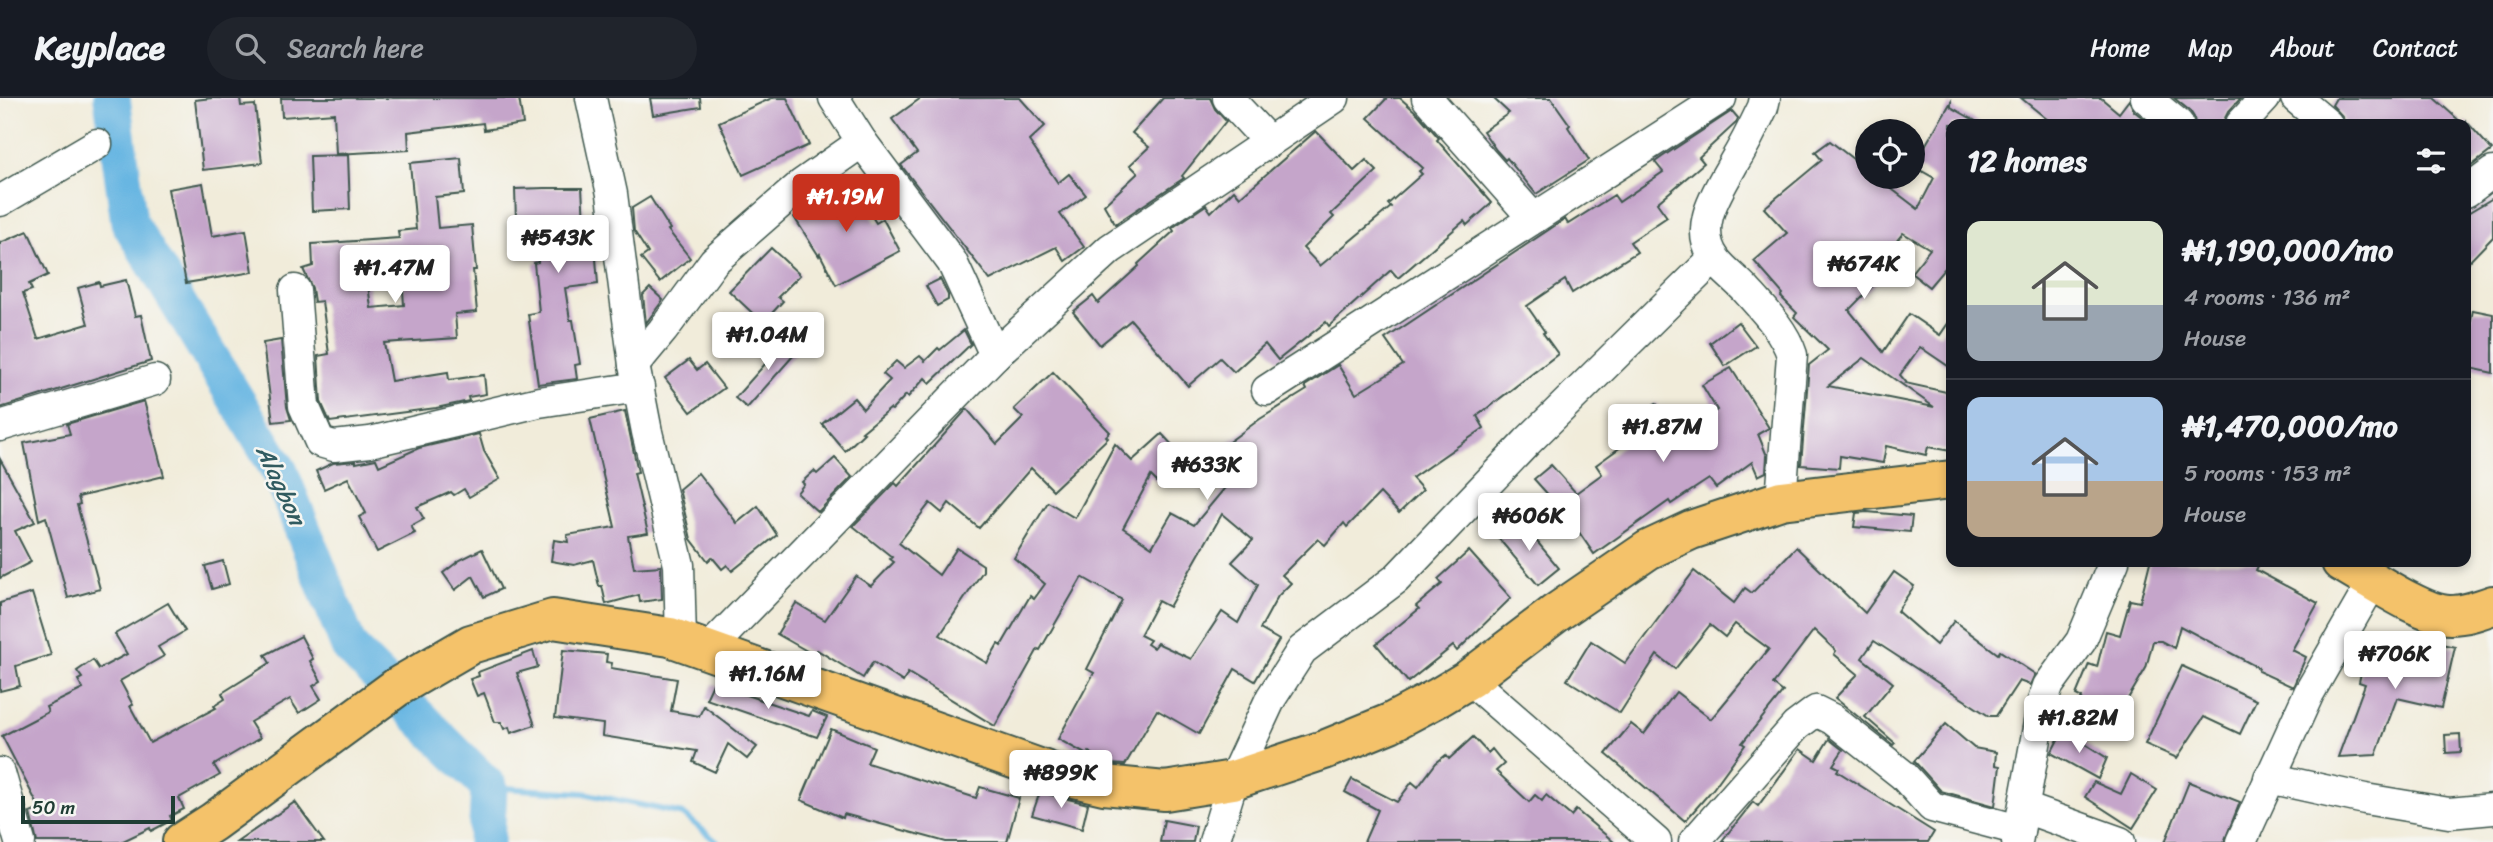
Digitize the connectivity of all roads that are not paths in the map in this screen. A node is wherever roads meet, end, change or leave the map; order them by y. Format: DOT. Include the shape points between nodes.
graph roads {
  1 [pos="591,98"];
  2 [pos="834,98"];
  3 [pos="1228,98"];
  4 [pos="1334,98"];
  5 [pos="1427,98"];
  6 [pos="1721,98"];
  7 [pos="1765,98"];
  8 [pos="2146,98"];
  9 [pos="2265,98"];
  10 [pos="2296,98"];
  11 [pos="2172,119"];
  12 [pos="2246,119"];
  13 [pos="2321,119"];
  14 [pos="862,142"];
  15 [pos="1269,142"];
  16 [pos="97,144"];
  17 [pos="2493,172"];
  18 [pos="2471,188"];
  19 [pos="0,201"];
  20 [pos="1533,218"];
  21 [pos="1714,258"];
  22 [pos="295,290"];
  23 [pos="995,355"];
  24 [pos="637,376"];
  25 [pos="155,380"];
  26 [pos="1267,390"];
  27 [pos="0,426"];
  28 [pos="1946,481"];
  29 [pos="1781,500"];
  30 [pos="2112,567"];
  31 [pos="2350,567"];
  32 [pos="2374,580"];
  33 [pos="2493,605"];
  34 [pos="694,645"];
  35 [pos="1469,679"];
  36 [pos="0,773"];
  37 [pos="2269,778"];
  38 [pos="1233,780"];
  39 [pos="2493,809"];
  40 [pos="2020,827"];
  41 [pos="20,842"];
  42 [pos="182,842"];
  43 [pos="1214,842"];
  44 [pos="1656,842"];
  45 [pos="1694,842"];
  46 [pos="2120,842"];
  47 [pos="2241,842"];
  1 -- 24 [label="street" via="612,194"];
  2 -- 14 [label="street"];
  3 -- 15 [label="street"];
  4 -- 15 [label="street"];
  5 -- 20 [label="street"];
  6 -- 20 [label="street"];
  7 -- 21 [label="street" via="1713,199 1707,241"];
  8 -- 11 [label="street"];
  9 -- 12 [label="street"];
  10 -- 13 [label="street"];
  14 -- 23 [label="street" via="952,262"];
  14 -- 24 [label="street" via="802,184 714,261 663,330"];
  15 -- 23 [label="street" via="1110,249"];
  16 -- 19 [label="street"];
  17 -- 18 [label="street"];
  20 -- 26 [label="street"];
  21 -- 29 [label="street" via="1758,303 1792,355"];
  21 -- 38 [label="street" via="1396,579 1302,650 1271,698"];
  22 -- 24 [label="street" via="304,406 320,442 334,446 370,442"];
  23 -- 34 [label="street"];
  24 -- 34 [label="street"];
  25 -- 27 [label="street"];
  28 -- 29 [label="main road"];
  29 -- 35 [label="main road" via="1691,530 1648,550"];
  30 -- 40 [label="street" via="2081,641 2043,701"];
  31 -- 32 [label="main road"];
  32 -- 33 [label="main road" via="2424,608 2448,615"];
  32 -- 37 [label="street" via="2309,693"];
  34 -- 38 [label="main road" via="1079,779 1165,791"];
  34 -- 42 [label="main road" via="644,632 553,619 471,644 364,709"];
  35 -- 38 [label="main road" via="1390,723"];
  35 -- 44 [label="street"];
  36 -- 41 [label="street"];
  37 -- 39 [label="street" via="2449,813"];
  37 -- 47 [label="street"];
  38 -- 43 [label="street"];
  40 -- 45 [label="street" via="1932,807 1903,775 1816,711 1796,726"];
  40 -- 46 [label="street"];
}
